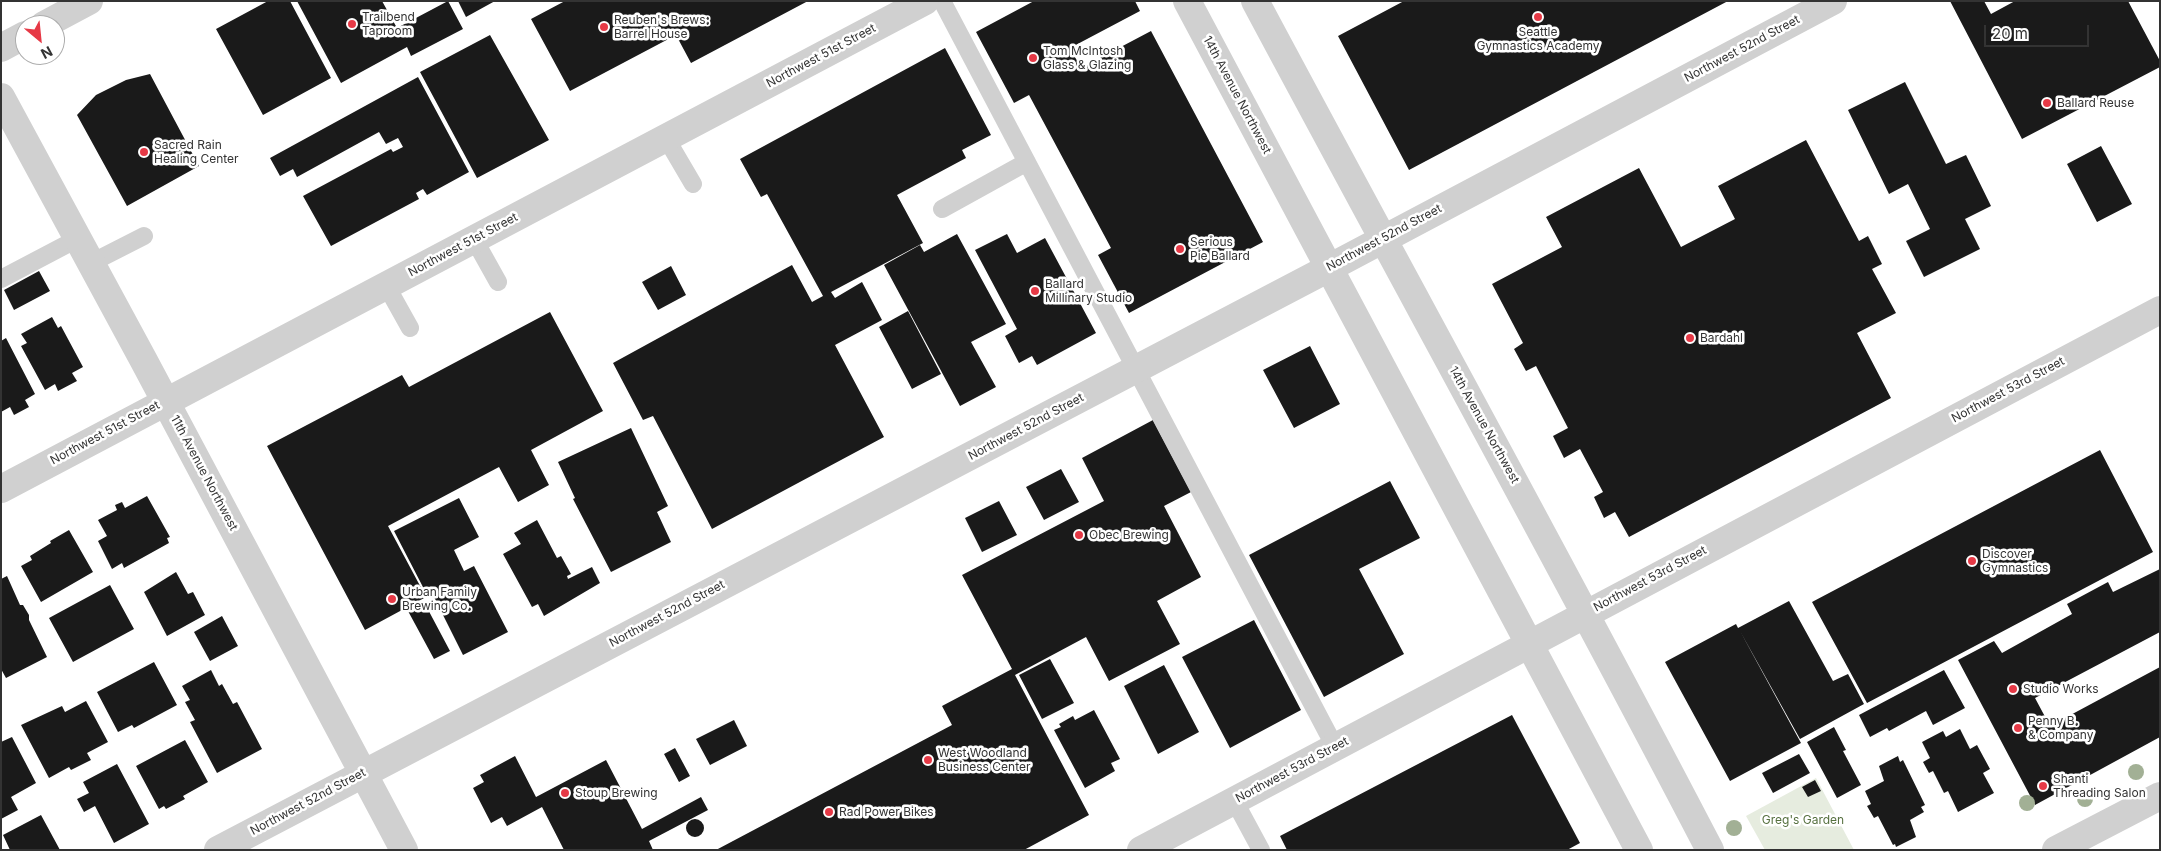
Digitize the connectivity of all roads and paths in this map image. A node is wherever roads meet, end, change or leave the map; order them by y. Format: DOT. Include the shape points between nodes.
graph roads {
  1 [pos="89,1"];
  2 [pos="925,1"];
  3 [pos="942,1"];
  4 [pos="1187,1"];
  5 [pos="1255,1"];
  6 [pos="1833,1"];
  7 [pos="63,15"];
  8 [pos="15,40"];
  9 [pos="1,48"];
  10 [pos="1,97"];
  11 [pos="666,138"];
  12 [pos="1027,162"];
  13 [pos="693,184"];
  14 [pos="942,209"];
  15 [pos="144,236"];
  16 [pos="77,239"];
  17 [pos="474,239"];
  18 [pos="1382,239"];
  19 [pos="92,263"];
  20 [pos="1329,268"];
  21 [pos="1,279"];
  22 [pos="498,282"];
  23 [pos="386,285"];
  24 [pos="2160,310"];
  25 [pos="410,328"];
  26 [pos="1136,369"];
  27 [pos="166,401"];
  28 [pos="1,488"];
  29 [pos="1587,612"];
  30 [pos="1531,643"];
  31 [pos="1335,747"];
  32 [pos="362,773"];
  33 [pos="2160,796"];
  34 [pos="1234,800"];
  35 [pos="218,850"];
  36 [pos="404,850"];
  37 [pos="1141,850"];
  38 [pos="1261,850"];
  39 [pos="1639,850"];
  40 [pos="1710,850"];
  41 [pos="2056,850"];
  1 -- 7 [label="street"];
  2 -- 11 [label="street, Northwest 51st Street"];
  3 -- 12 [label="lane"];
  4 -- 20 [label="street, 14th Avenue Northwest"];
  5 -- 18 [label="street, 14th Avenue Northwest"];
  6 -- 18 [label="street, Northwest 52nd Street"];
  8 -- 9 [label="street"];
  10 -- 16 [label="street, 11th Avenue Northwest"];
  11 -- 13 [label="lane"];
  11 -- 17 [label="street, Northwest 51st Street"];
  12 -- 14 [label="lane"];
  12 -- 26 [label="lane"];
  15 -- 19 [label="lane"];
  16 -- 19 [label="street, 11th Avenue Northwest"];
  16 -- 21 [label="lane"];
  17 -- 22 [label="lane"];
  17 -- 23 [label="street, Northwest 51st Street"];
  18 -- 20 [label="street, Northwest 52nd Street"];
  18 -- 29 [label="street, 14th Avenue Northwest"];
  19 -- 27 [label="street, 11th Avenue Northwest"];
  20 -- 26 [label="street, Northwest 52nd Street"];
  20 -- 30 [label="street, 14th Avenue Northwest"];
  23 -- 25 [label="lane"];
  23 -- 27 [label="street, Northwest 51st Street"];
  24 -- 29 [label="street, Northwest 53rd Street"];
  26 -- 31 [label="lane"];
  26 -- 32 [label="street, Northwest 52nd Street"];
  27 -- 28 [label="street, Northwest 51st Street"];
  27 -- 32 [label="street, 11th Avenue Northwest"];
  29 -- 30 [label="street, Northwest 53rd Street"];
  29 -- 40 [label="street, 14th Avenue Northwest"];
  30 -- 31 [label="street, Northwest 53rd Street"];
  30 -- 39 [label="street, 14th Avenue Northwest"];
  31 -- 34 [label="street, Northwest 53rd Street"];
  32 -- 35 [label="street, Northwest 52nd Street"];
  32 -- 36 [label="street, 11th Avenue Northwest"];
  33 -- 41 [label="street"];
  34 -- 37 [label="street, Northwest 53rd Street"];
  34 -- 38 [label="lane"];
}
